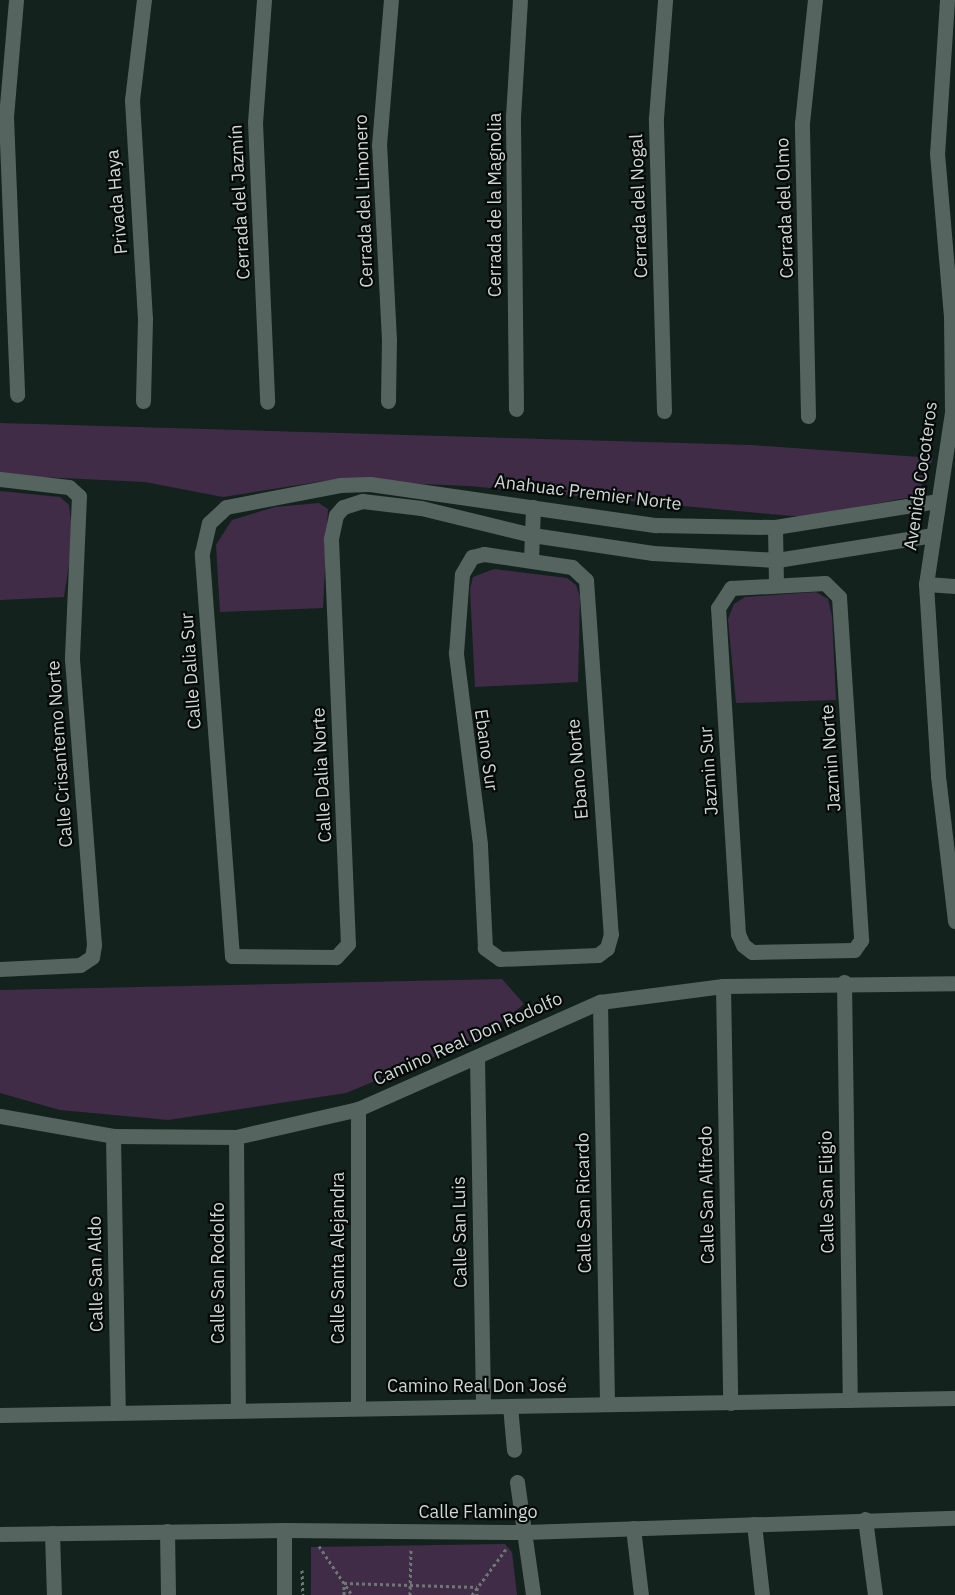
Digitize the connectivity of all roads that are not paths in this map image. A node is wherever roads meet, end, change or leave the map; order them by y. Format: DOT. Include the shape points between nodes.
graph roads {
  1 [pos="16,0"];
  2 [pos="144,0"];
  3 [pos="264,0"];
  4 [pos="391,0"];
  5 [pos="519,0"];
  6 [pos="665,0"];
  7 [pos="815,0"];
  8 [pos="947,0"];
  9 [pos="18,395"];
  10 [pos="388,400"];
  11 [pos="143,401"];
  12 [pos="267,402"];
  13 [pos="516,410"];
  14 [pos="664,411"];
  15 [pos="808,416"];
  16 [pos="951,454"];
  17 [pos="0,479"];
  18 [pos="340,485"];
  19 [pos="423,491"];
  20 [pos="938,501"];
  21 [pos="343,507"];
  22 [pos="533,507"];
  23 [pos="421,508"];
  24 [pos="775,527"];
  25 [pos="532,535"];
  26 [pos="933,535"];
  27 [pos="531,560"];
  28 [pos="777,560"];
  29 [pos="776,584"];
  30 [pos="926,584"];
  31 [pos="955,585"];
  32 [pos="955,921"];
  33 [pos="796,953"];
  34 [pos="232,956"];
  35 [pos="543,958"];
  36 [pos="0,969"];
  37 [pos="844,982"];
  38 [pos="955,983"];
  39 [pos="723,986"];
  40 [pos="600,1002"];
  41 [pos="477,1058"];
  42 [pos="358,1109"];
  43 [pos="0,1116"];
  44 [pos="113,1136"];
  45 [pos="237,1137"];
  46 [pos="955,1398"];
  47 [pos="850,1400"];
  48 [pos="730,1403"];
  49 [pos="607,1404"];
  50 [pos="358,1406"];
  51 [pos="483,1406"];
  52 [pos="510,1406"];
  53 [pos="238,1409"];
  54 [pos="117,1412"];
  55 [pos="0,1415"];
  56 [pos="513,1450"];
  57 [pos="517,1482"];
  58 [pos="955,1518"];
  59 [pos="865,1519"];
  60 [pos="754,1524"];
  61 [pos="633,1528"];
  62 [pos="284,1530"];
  63 [pos="167,1531"];
  64 [pos="525,1532"];
  65 [pos="52,1533"];
  66 [pos="0,1534"];
  67 [pos="54,1595"];
  68 [pos="168,1595"];
  69 [pos="284,1595"];
  70 [pos="533,1595"];
  71 [pos="641,1595"];
  72 [pos="762,1595"];
  73 [pos="875,1595"];
  1 -- 9 [label="street" via="6,117"];
  2 -- 11 [label="street, Privada Haya" via="132,100 145,320"];
  3 -- 12 [label="street, Cerrada del Jazmín" via="255,122"];
  4 -- 10 [label="street, Cerrada del Limonero" via="379,145 390,340"];
  5 -- 13 [label="street, Cerrada de la Magnolia" via="513,117"];
  6 -- 14 [label="street, Cerrada del Nogal" via="656,118"];
  7 -- 15 [label="street, Cerrada del Olmo" via="802,123"];
  8 -- 16 [label="street, Avenida Cocoteros" via="937,153 951,315"];
  16 -- 20 [label="street, Avenida Cocoteros"];
  17 -- 36 [label="street, Calle Crisantemo Norte" via="69,487 78,492 80,502 72,659 93,952 80,965"];
  18 -- 19 [label="street, Anahuac Premier Norte" via="370,484"];
  18 -- 21 [label="street, Calle Dalia Norte"];
  18 -- 34 [label="street, Calle Dalia Sur" via="226,507 209,524 204,536"];
  19 -- 22 [label="street, Anahuac Premier Norte"];
  19 -- 23 [label="street"];
  20 -- 24 [label="street, Anahuac Premier Norte"];
  20 -- 26 [label="street, Avenida Cocoteros"];
  21 -- 23 [label="street" via="362,501"];
  21 -- 34 [label="street, Calle Dalia Norte" via="336,514 332,539 348,944 336,957"];
  22 -- 24 [label="street, Anahuac Premier Norte" via="656,525"];
  22 -- 25 [label="street"];
  23 -- 25 [label="street"];
  24 -- 28 [label="street"];
  25 -- 27 [label="street"];
  25 -- 28 [label="street" via="653,554"];
  26 -- 28 [label="street"];
  26 -- 30 [label="street, Avenida Cocoteros"];
  27 -- 35 [label="street, Ebano Norte" via="572,567 586,580 611,934 607,948 598,955"];
  27 -- 35 [label="street, Ebano Sur" via="484,554 472,557 462,574 456,653 480,844 485,948 500,959"];
  28 -- 29 [label="street"];
  29 -- 33 [label="street, Jazmin Sur" via="731,588 718,608 738,934 752,952"];
  29 -- 33 [label="street, Jazmin Norte" via="825,583 840,597 863,928 854,950"];
  30 -- 31 [label="street"];
  30 -- 32 [label="street, Avenida Cocoteros" via="938,776"];
  37 -- 38 [label="street, Camino Real Don Rodolfo"];
  37 -- 39 [label="street, Camino Real Don Rodolfo"];
  37 -- 47 [label="street, Calle San Eligio"];
  39 -- 40 [label="street, Camino Real Don Rodolfo"];
  39 -- 48 [label="street, Calle San Alfredo"];
  40 -- 41 [label="street, Camino Real Don Rodolfo"];
  40 -- 49 [label="street, Calle San Ricardo"];
  41 -- 42 [label="street, Camino Real Don Rodolfo"];
  41 -- 51 [label="street, Calle San Luis"];
  42 -- 45 [label="street, Camino Real Don Rodolfo"];
  42 -- 50 [label="street, Calle Santa Alejandra"];
  43 -- 44 [label="street, Camino Real Don Rodolfo"];
  44 -- 45 [label="street, Camino Real Don Rodolfo"];
  44 -- 54 [label="street, Calle San Aldo"];
  45 -- 53 [label="street, Calle San Rodolfo"];
  46 -- 47 [label="street, Camino Real Don José"];
  47 -- 48 [label="street, Camino Real Don José"];
  48 -- 49 [label="street, Camino Real Don José"];
  49 -- 52 [label="street, Camino Real Don José"];
  50 -- 51 [label="street, Camino Real Don José"];
  50 -- 53 [label="street, Camino Real Don José"];
  51 -- 52 [label="street, Camino Real Don José"];
  52 -- 56 [label="street"];
  53 -- 54 [label="street, Camino Real Don José"];
  54 -- 55 [label="street, Camino Real Don José"];
  57 -- 64 [label="street"];
  58 -- 59 [label="street, Calle Flamingo"];
  59 -- 60 [label="street, Calle Flamingo"];
  59 -- 73 [label="street"];
  60 -- 61 [label="street, Calle Flamingo"];
  60 -- 72 [label="street"];
  61 -- 64 [label="street, Calle Flamingo"];
  61 -- 71 [label="street"];
  62 -- 63 [label="street, Calle Flamingo"];
  62 -- 64 [label="street, Calle Flamingo"];
  62 -- 69 [label="street"];
  63 -- 65 [label="street, Calle Flamingo"];
  63 -- 68 [label="street"];
  64 -- 70 [label="street"];
  65 -- 66 [label="street, Calle Flamingo"];
  65 -- 67 [label="street"];
}
